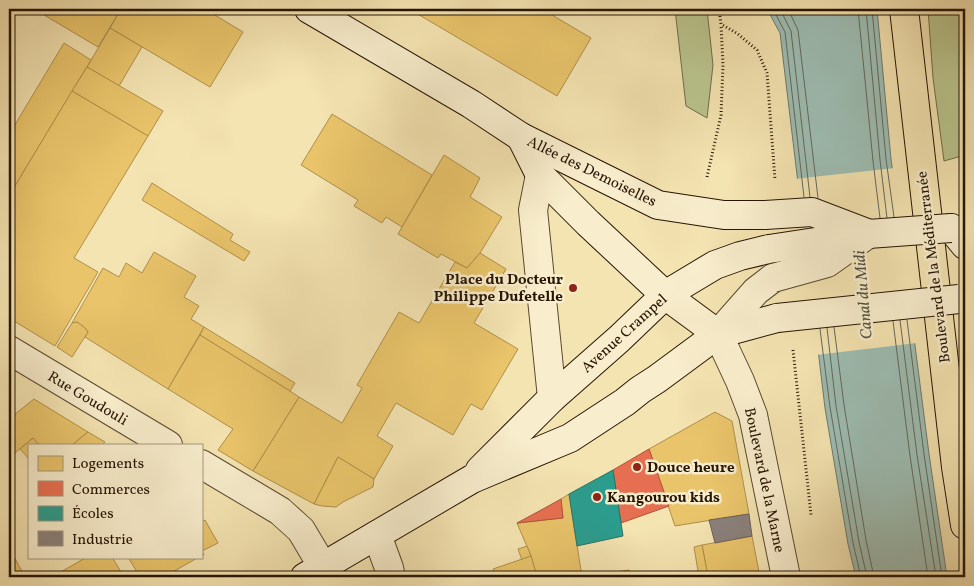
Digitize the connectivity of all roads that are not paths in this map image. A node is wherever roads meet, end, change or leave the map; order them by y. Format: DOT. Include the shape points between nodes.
graph roads {
  1 [pos="309,9"];
  2 [pos="904,9"];
  3 [pos="521,137"];
  4 [pos="540,175"];
  5 [pos="962,231"];
  6 [pos="868,234"];
  7 [pos="665,295"];
  8 [pos="962,300"];
  9 [pos="718,334"];
  10 [pos="9,350"];
  11 [pos="552,398"];
  12 [pos="166,444"];
  13 [pos="202,465"];
  14 [pos="472,478"];
  15 [pos="965,525"];
  16 [pos="377,535"];
  17 [pos="314,572"];
  18 [pos="391,577"];
  19 [pos="786,577"];
  1 -- 3 [label="main road, Allée des Demoiselles"];
  2 -- 15 [label="main road, Boulevard de la Méditerranée"];
  3 -- 4 [label="main road, Allée des Demoiselles"];
  3 -- 6 [label="main road, Allée des Demoiselles, bridge" via="658,205 724,215 812,212"];
  4 -- 7 [label="main road, Allée des Demoiselles"];
  4 -- 11 [label="main road" via="533,210"];
  5 -- 6 [label="main road, Avenue Crampel, bridge"];
  6 -- 7 [label="main road, Avenue Crampel, bridge" via="740,256 715,265"];
  6 -- 9 [label="main road, bridge" via="827,263 773,278 756,291"];
  7 -- 9 [label="main road, Allée des Demoiselles"];
  7 -- 11 [label="main road, Avenue Crampel"];
  8 -- 9 [label="main road, Avenue Crampel, bridge" via="777,318"];
  9 -- 14 [label="main road, Avenue Crampel" via="570,438"];
  9 -- 19 [label="main road, Boulevard de la Marne" via="753,415"];
  10 -- 12 [label="main road, Rue Goudouli"];
  11 -- 14 [label="main road, Avenue Crampel"];
  13 -- 17 [label="main road" via="280,511 301,530"];
  14 -- 16 [label="main road, Avenue Crampel"];
  16 -- 17 [label="main road, Avenue Crampel"];
  16 -- 18 [label="main road"];
}
